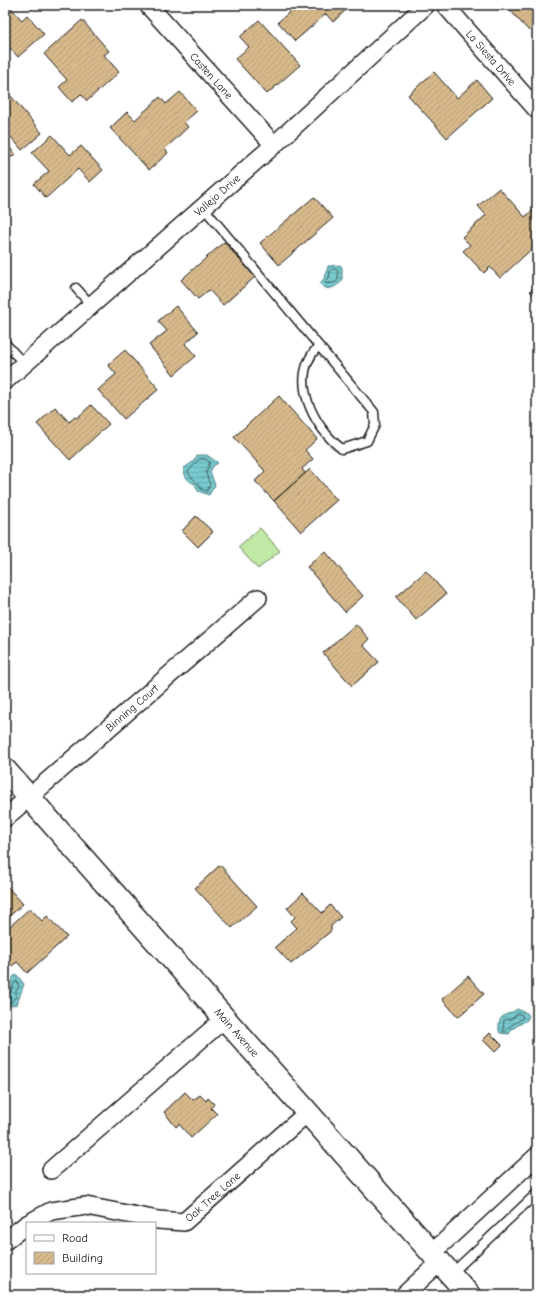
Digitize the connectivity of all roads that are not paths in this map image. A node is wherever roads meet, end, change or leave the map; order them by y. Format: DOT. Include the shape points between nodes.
graph roads {
  1 [pos="148,5"];
  2 [pos="426,5"];
  3 [pos="445,5"];
  4 [pos="537,110"];
  5 [pos="274,145"];
  6 [pos="203,207"];
  7 [pos="76,288"];
  8 [pos="92,305"];
  9 [pos="5,343"];
  10 [pos="319,346"];
  11 [pos="24,364"];
  12 [pos="5,381"];
  13 [pos="258,598"];
  14 [pos="5,770"];
  15 [pos="29,797"];
  16 [pos="5,818"];
  17 [pos="224,1019"];
  18 [pos="307,1113"];
  19 [pos="537,1156"];
  20 [pos="51,1170"];
  21 [pos="537,1193"];
  22 [pos="32,1222"];
  23 [pos="26,1225"];
  24 [pos="5,1241"];
  25 [pos="441,1263"];
  26 [pos="404,1295"];
  27 [pos="469,1295"];
  1 -- 5 [label="street, Casten Lane"];
  2 -- 5 [label="street, Vallejo Drive"];
  3 -- 4 [label="street, La Siesta Drive"];
  5 -- 6 [label="street, Vallejo Drive"];
  6 -- 8 [label="street, Vallejo Drive"];
  6 -- 10 [label="lane"];
  7 -- 8 [label="lane"];
  8 -- 11 [label="street, Vallejo Drive"];
  9 -- 11 [label="lane"];
  10 -- 10 [label="lane" via="374,412 375,425 367,441 342,449 321,430 306,395 304,375"];
  11 -- 12 [label="street, Vallejo Drive"];
  13 -- 15 [label="street, Binning Court"];
  14 -- 15 [label="street, Main Avenue"];
  15 -- 16 [label="street, Binning Court"];
  15 -- 17 [label="street, Main Avenue"];
  17 -- 18 [label="street, Main Avenue"];
  17 -- 20 [label="street"];
  18 -- 22 [label="street, Oak Tree Lane" via="184,1222 158,1220 86,1206 51,1211"];
  18 -- 25 [label="street, Main Avenue"];
  19 -- 25 [label="street"];
  21 -- 25 [label="lane"];
  23 -- 24 [label="street, Oak Tree Lane"];
  25 -- 26 [label="street"];
  25 -- 27 [label="street, Main Avenue"];
}
